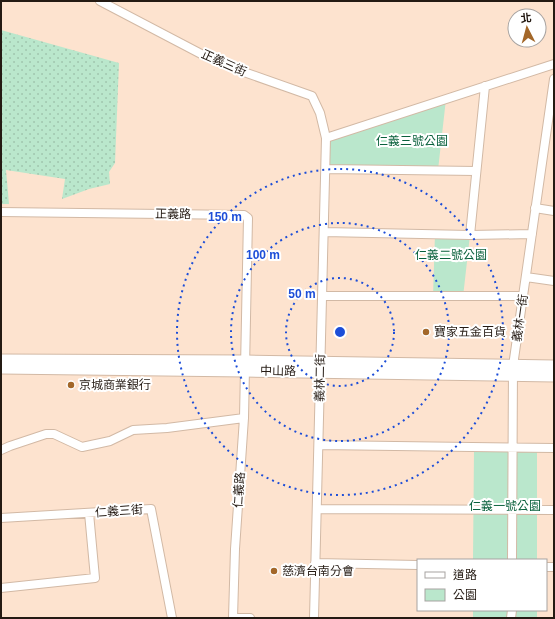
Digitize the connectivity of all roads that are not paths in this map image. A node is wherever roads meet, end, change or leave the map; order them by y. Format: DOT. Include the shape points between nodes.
graph roads {
  1 [pos="100,1"];
  2 [pos="554,64"];
  3 [pos="554,79"];
  4 [pos="485,86"];
  5 [pos="326,138"];
  6 [pos="326,169"];
  7 [pos="476,171"];
  8 [pos="535,208"];
  9 [pos="554,211"];
  10 [pos="1,212"];
  11 [pos="324,232"];
  12 [pos="532,234"];
  13 [pos="470,235"];
  14 [pos="526,277"];
  15 [pos="554,281"];
  16 [pos="322,296"];
  17 [pos="523,296"];
  18 [pos="1,360"];
  19 [pos="246,366"];
  20 [pos="554,366"];
  21 [pos="320,367"];
  22 [pos="1,368"];
  23 [pos="513,371"];
  24 [pos="554,376"];
  25 [pos="244,418"];
  26 [pos="319,445"];
  27 [pos="513,448"];
  28 [pos="554,448"];
  29 [pos="1,450"];
  30 [pos="317,509"];
  31 [pos="513,510"];
  32 [pos="554,510"];
  33 [pos="89,513"];
  34 [pos="1,518"];
  35 [pos="512,559"];
  36 [pos="315,563"];
  37 [pos="417,565"];
  38 [pos="1,588"];
  39 [pos="172,618"];
  40 [pos="233,618"];
  41 [pos="250,618"];
  42 [pos="314,618"];
  1 -- 5 [label="street, 正義三街" via="205,56 312,96 320,113"];
  2 -- 4 [label="street"];
  3 -- 8 [label="street, 義林一街"];
  4 -- 5 [label="street"];
  4 -- 7 [label="street"];
  5 -- 6 [label="street, 義林二街"];
  6 -- 7 [label="street"];
  6 -- 11 [label="street, 義林二街"];
  7 -- 13 [label="street"];
  8 -- 9 [label="street"];
  8 -- 12 [label="street, 義林一街"];
  10 -- 19 [label="street, 正義路" via="244,215 249,222"];
  11 -- 13 [label="street"];
  11 -- 16 [label="street, 義林二街"];
  12 -- 13 [label="street"];
  12 -- 14 [label="street, 義林一街"];
  14 -- 15 [label="street"];
  14 -- 17 [label="street, 義林一街"];
  16 -- 17 [label="street"];
  16 -- 21 [label="street, 義林二街"];
  17 -- 23 [label="street, 義林一街"];
  18 -- 19 [label="main road, 中山路"];
  19 -- 21 [label="main road, 中山路"];
  19 -- 22 [label="main road, 中山路"];
  19 -- 25 [label="street, 仁義路"];
  20 -- 23 [label="main road, 中山路"];
  21 -- 23 [label="main road, 中山路"];
  21 -- 26 [label="street, 義林二街"];
  23 -- 24 [label="main road, 中山路"];
  23 -- 27 [label="street, 義林一街"];
  25 -- 29 [label="street" via="133,430 110,441 82,447 54,434 46,434"];
  25 -- 40 [label="street, 仁義路"];
  26 -- 27 [label="street"];
  26 -- 30 [label="street, 義林二街"];
  27 -- 28 [label="street"];
  27 -- 31 [label="street, 義林一街"];
  30 -- 31 [label="street"];
  30 -- 36 [label="street, 義林二街"];
  31 -- 32 [label="street"];
  31 -- 35 [label="street, 義林一街"];
  33 -- 34 [label="street, 仁義三街"];
  33 -- 38 [label="street" via="95,578"];
  33 -- 39 [label="street, 仁義三街" via="151,509"];
  36 -- 37 [label="street"];
  36 -- 42 [label="street, 義林二街"];
  40 -- 41 [label="street"];
}
